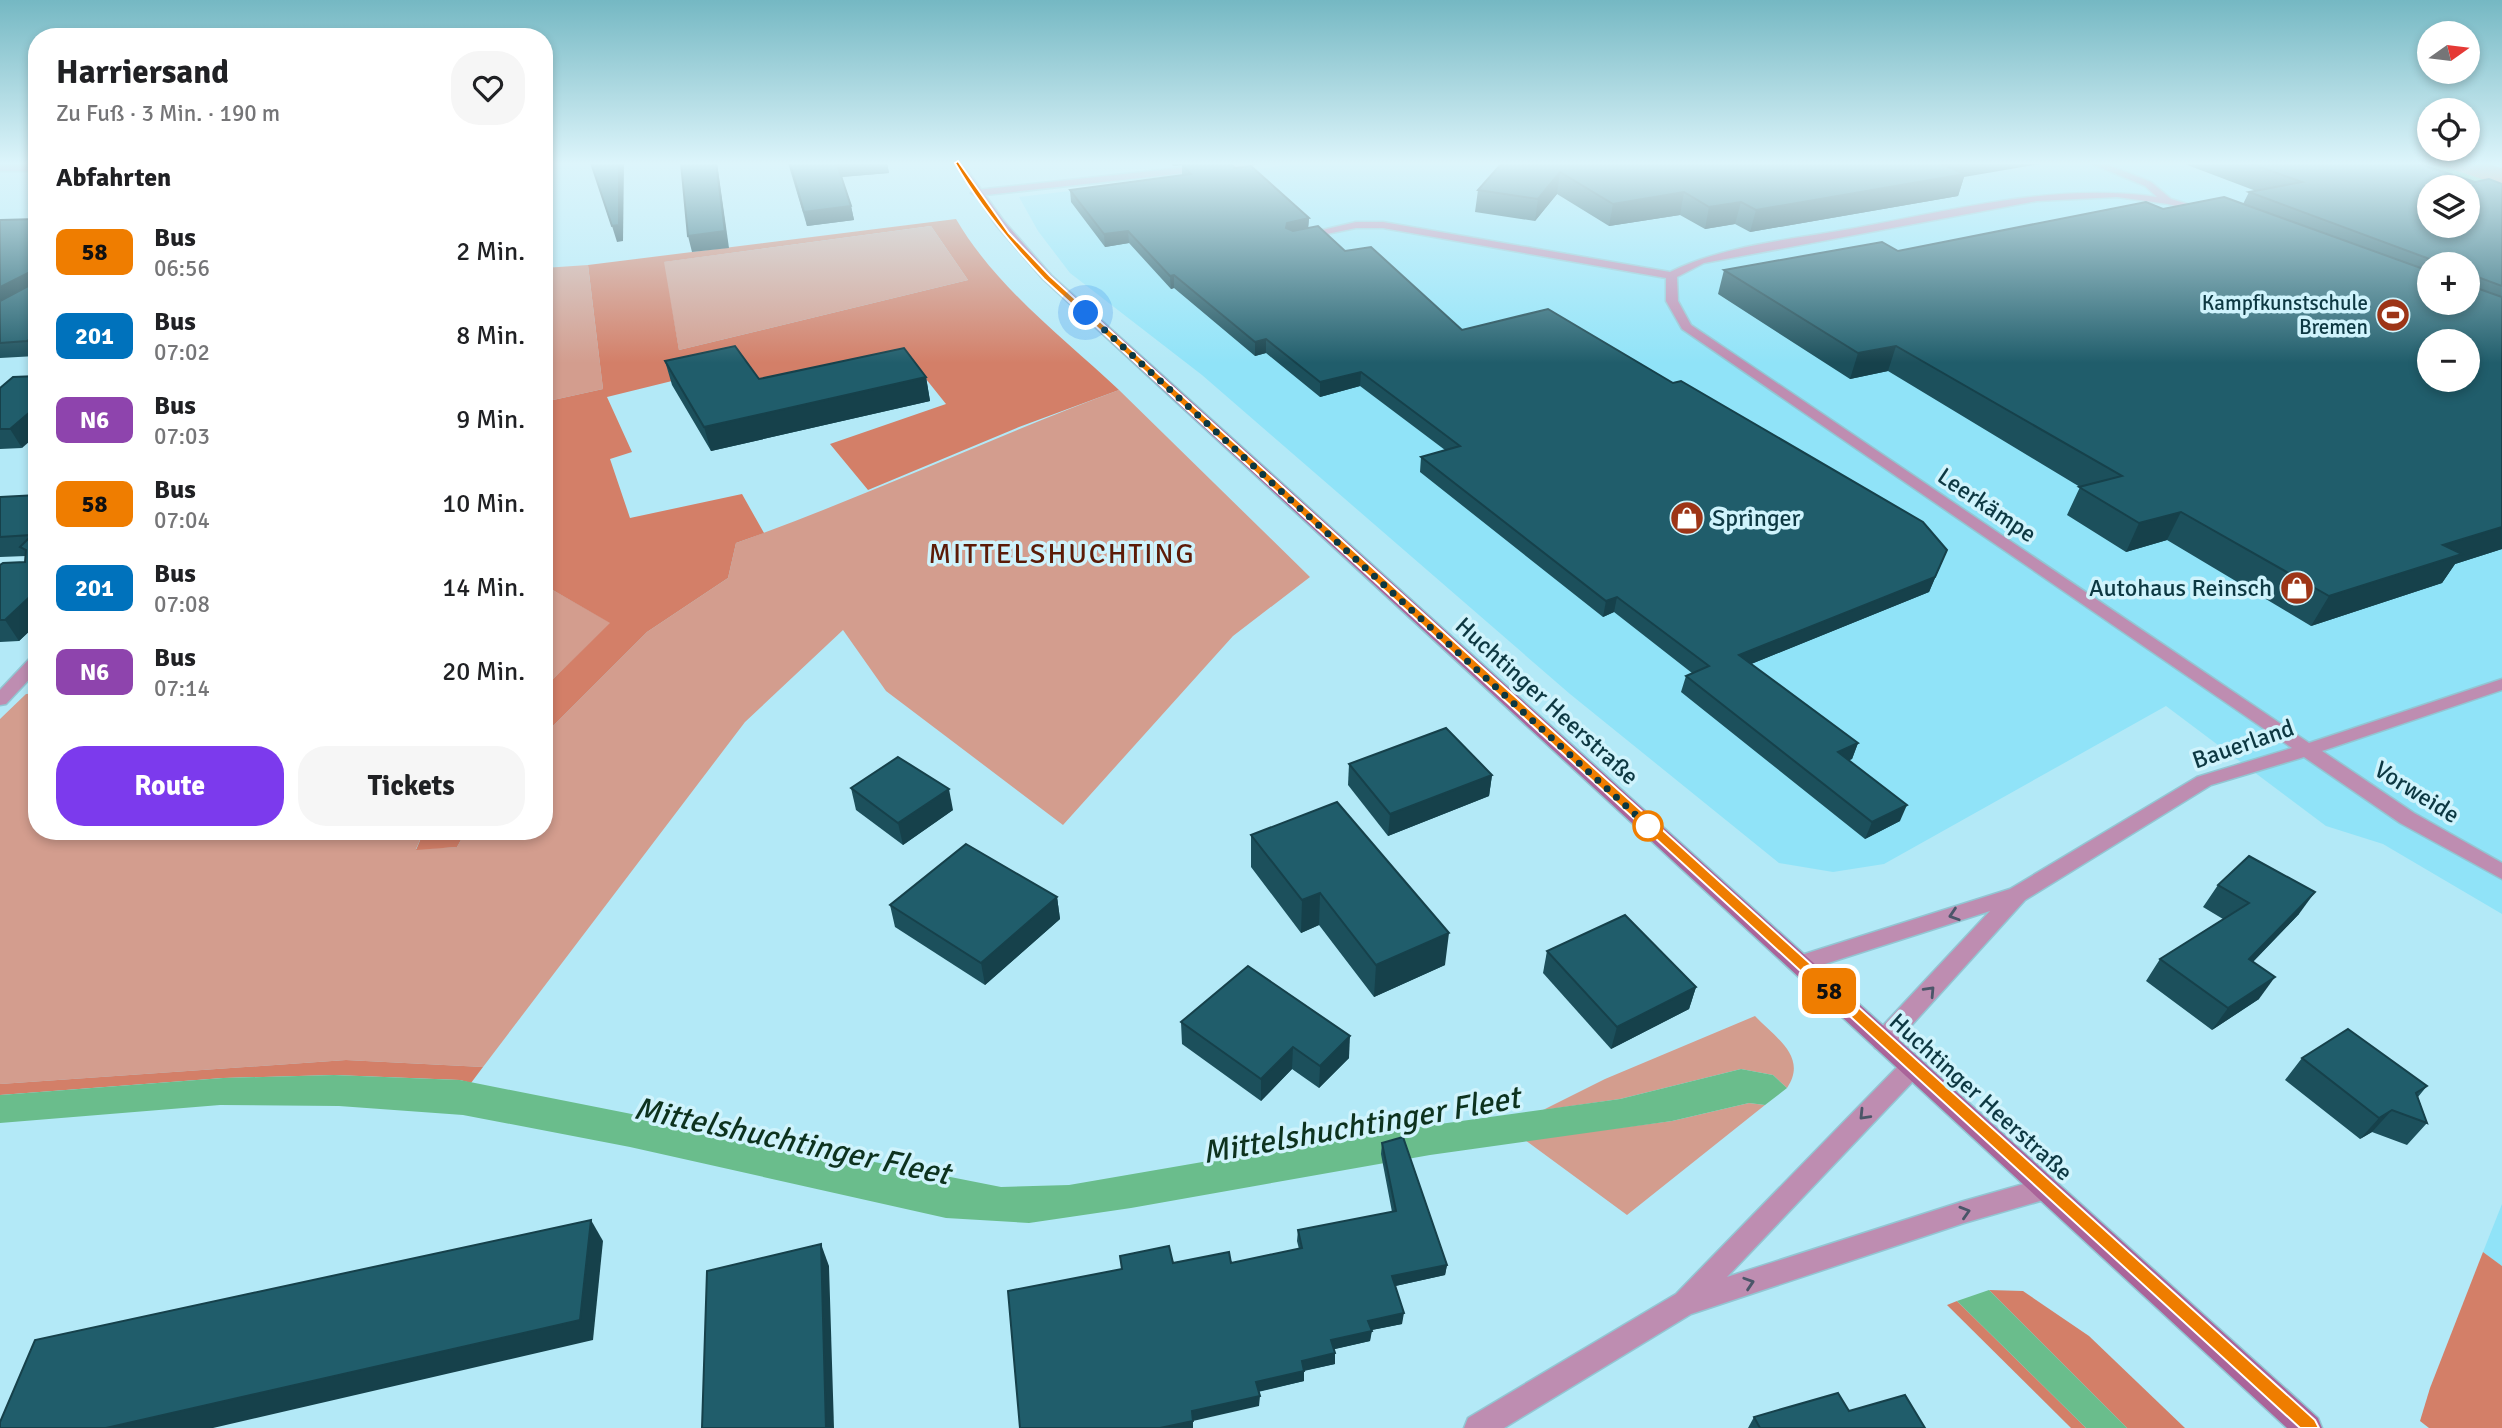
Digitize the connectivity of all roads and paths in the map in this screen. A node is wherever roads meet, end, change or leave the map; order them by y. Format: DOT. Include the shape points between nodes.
graph roads {
  1 [pos="1003,230"];
  2 [pos="1334,230"];
  3 [pos="1403,230"];
  4 [pos="1863,230"];
  5 [pos="1293,238"];
  6 [pos="1671,276"];
  7 [pos="28,670"];
  8 [pos="2502,684"];
  9 [pos="0,700"];
  10 [pos="2308,750"];
  11 [pos="2502,872"];
  12 [pos="2019,894"];
  13 [pos="1800,964"];
  14 [pos="1883,1041"];
  15 [pos="1912,1067"];
  16 [pos="2045,1189"];
  17 [pos="1684,1304"];
  18 [pos="1478,1428"];
  19 [pos="2308,1428"];
  1 -- 13 [label="main road, Huchtinger Heerstraße" via="1047,277"];
  2 -- 5 [label="street"];
  3 -- 6 [label="street"];
  4 -- 6 [label="street" via="1701,261"];
  6 -- 10 [label="street, Leerkämpe" via="1672,301 1686,327"];
  7 -- 9 [label="street"];
  8 -- 10 [label="street, Bauerland"];
  10 -- 11 [label="street, Vorweide" via="2407,818"];
  10 -- 12 [label="street, Bauerland" via="2204,781"];
  12 -- 13 [label="street, Bauerland, one-way"];
  14 -- 12 [label="street, Bauerland, one-way"];
  13 -- 14 [label="main road, Huchtinger Heerstraße"];
  14 -- 15 [label="main road, Huchtinger Heerstraße"];
  15 -- 16 [label="main road, Huchtinger Heerstraße"];
  15 -- 17 [label="street, one-way"];
  17 -- 16 [label="street, one-way"];
  16 -- 19 [label="main road, Huchtinger Heerstraße"];
  17 -- 18 [label="street"];
}
